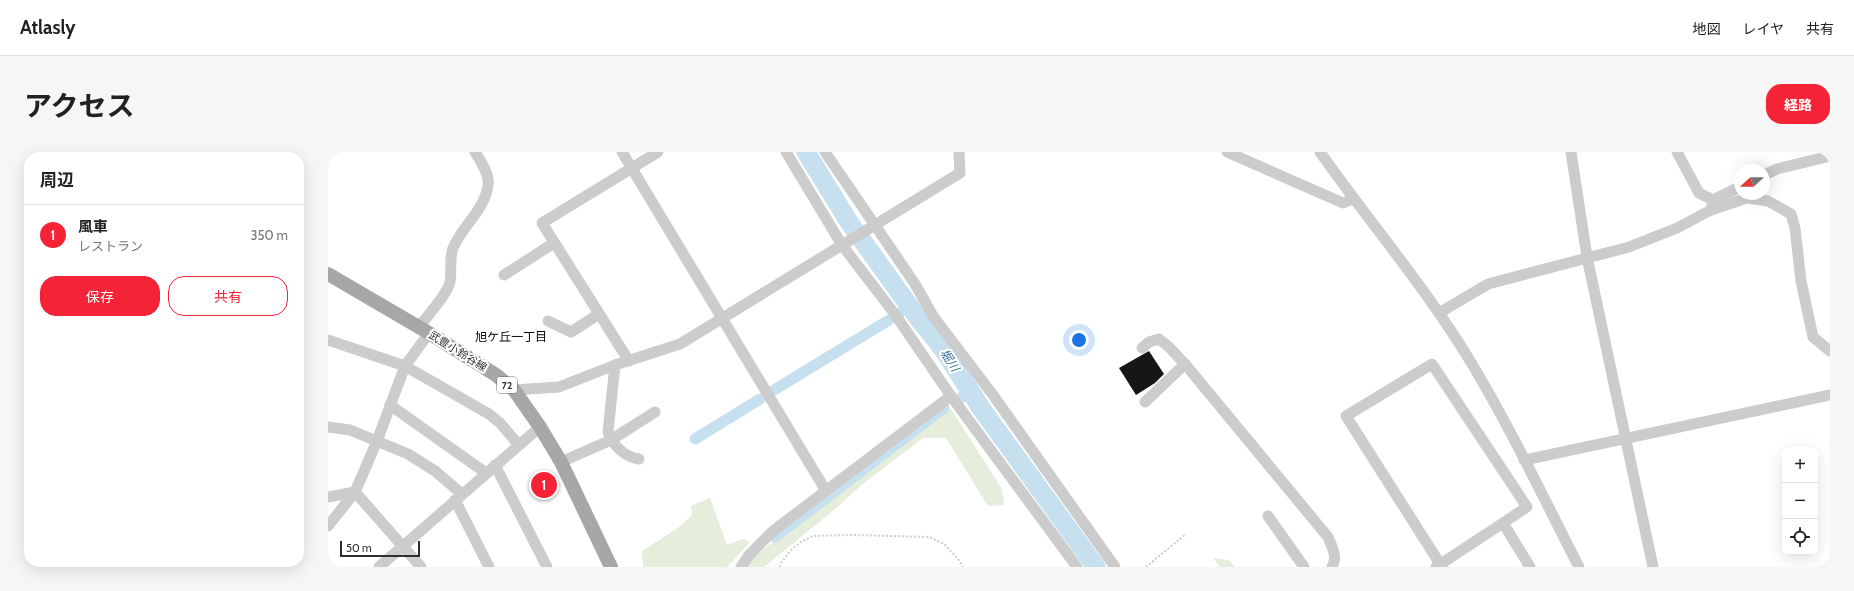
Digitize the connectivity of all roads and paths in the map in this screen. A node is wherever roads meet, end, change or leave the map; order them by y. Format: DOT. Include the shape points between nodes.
graph roads {
  1 [pos="474,152"];
  2 [pos="622,152"];
  3 [pos="658,152"];
  4 [pos="786,152"];
  5 [pos="825,152"];
  6 [pos="959,152"];
  7 [pos="1227,152"];
  8 [pos="1320,152"];
  9 [pos="1571,152"];
  10 [pos="1677,152"];
  11 [pos="1830,156"];
  12 [pos="632,168"];
  13 [pos="1770,172"];
  14 [pos="1734,191"];
  15 [pos="1353,199"];
  16 [pos="1712,205"];
  17 [pos="874,226"];
  18 [pos="554,243"];
  19 [pos="842,245"];
  20 [pos="1587,257"];
  21 [pos="328,274"];
  22 [pos="504,275"];
  23 [pos="1439,313"];
  24 [pos="599,314"];
  25 [pos="722,319"];
  26 [pos="548,321"];
  27 [pos="424,330"];
  28 [pos="328,340"];
  29 [pos="1142,348"];
  30 [pos="1830,351"];
  31 [pos="629,361"];
  32 [pos="1185,364"];
  33 [pos="615,365"];
  34 [pos="404,366"];
  35 [pos="514,390"];
  36 [pos="1830,395"];
  37 [pos="951,396"];
  38 [pos="1145,402"];
  39 [pos="390,405"];
  40 [pos="655,412"];
  41 [pos="328,427"];
  42 [pos="540,427"];
  43 [pos="1624,438"];
  44 [pos="611,440"];
  45 [pos="376,441"];
  46 [pos="519,445"];
  47 [pos="639,459"];
  48 [pos="1524,460"];
  49 [pos="561,462"];
  50 [pos="495,465"];
  51 [pos="486,473"];
  52 [pos="826,491"];
  53 [pos="355,492"];
  54 [pos="328,497"];
  55 [pos="459,497"];
  56 [pos="1268,516"];
  57 [pos="1503,524"];
  58 [pos="328,526"];
  59 [pos="1186,534"];
  60 [pos="402,545"];
  61 [pos="1440,566"];
  62 [pos="379,567"];
  63 [pos="420,567"];
  64 [pos="489,567"];
  65 [pos="547,567"];
  66 [pos="611,567"];
  67 [pos="741,567"];
  68 [pos="780,567"];
  69 [pos="963,567"];
  70 [pos="1077,567"];
  71 [pos="1115,567"];
  72 [pos="1146,567"];
  73 [pos="1304,567"];
  74 [pos="1332,567"];
  75 [pos="1530,567"];
  76 [pos="1579,567"];
  77 [pos="1653,567"];
  1 -- 27 [label="street" via="482,164 489,184 484,202 462,231 452,250 450,283"];
  2 -- 12 [label="street"];
  3 -- 12 [label="street"];
  4 -- 19 [label="street"];
  5 -- 17 [label="street"];
  6 -- 17 [label="street" via="960,173"];
  7 -- 15 [label="street" via="1343,204"];
  8 -- 15 [label="street"];
  9 -- 20 [label="street"];
  10 -- 16 [label="street" via="1699,193"];
  11 -- 13 [label="street"];
  12 -- 18 [label="street" via="542,223"];
  12 -- 25 [label="street"];
  14 -- 16 [label="street"];
  15 -- 23 [label="street"];
  16 -- 20 [label="street" via="1677,228 1636,244"];
  16 -- 30 [label="street" via="1747,198 1768,201 1791,214 1813,337"];
  17 -- 19 [label="street"];
  17 -- 71 [label="street" via="915,284 933,316 994,395"];
  18 -- 22 [label="street"];
  18 -- 24 [label="street"];
  19 -- 25 [label="street"];
  19 -- 37 [label="street" via="894,313"];
  20 -- 23 [label="street" via="1488,284"];
  20 -- 43 [label="street"];
  21 -- 27 [label="main road, 武豊小鈴谷線 / 72"];
  23 -- 48 [label="street" via="1472,364"];
  24 -- 26 [label="street" via="571,332"];
  24 -- 31 [label="street"];
  25 -- 31 [label="street" via="680,344"];
  25 -- 52 [label="street"];
  27 -- 34 [label="street"];
  27 -- 35 [label="main road, 武豊小鈴谷線 / 72" via="496,375"];
  28 -- 34 [label="street"];
  29 -- 32 [label="street" via="1159,339"];
  31 -- 33 [label="street"];
  32 -- 38 [label="street"];
  32 -- 74 [label="street" via="1328,538 1334,551 1335,562"];
  33 -- 35 [label="street" via="559,387"];
  33 -- 44 [label="street" via="608,432"];
  34 -- 39 [label="street"];
  34 -- 46 [label="street" via="488,414 500,423"];
  35 -- 42 [label="main road, 武豊小鈴谷線 / 72"];
  36 -- 43 [label="street"];
  37 -- 52 [label="street"];
  37 -- 70 [label="street"];
  39 -- 45 [label="street"];
  39 -- 51 [label="street"];
  40 -- 44 [label="street"];
  41 -- 45 [label="street" via="350,430"];
  42 -- 46 [label="street"];
  42 -- 49 [label="main road, 武豊小鈴谷線 / 72"];
  43 -- 48 [label="street"];
  43 -- 77 [label="street"];
  44 -- 47 [label="street" via="630,458"];
  44 -- 49 [label="street"];
  45 -- 53 [label="street"];
  45 -- 55 [label="street" via="408,454 435,471"];
  46 -- 50 [label="street"];
  48 -- 76 [label="street"];
  49 -- 66 [label="main road, 武豊小鈴谷線 / 72"];
  50 -- 51 [label="street"];
  50 -- 65 [label="street"];
  51 -- 55 [label="street"];
  52 -- 67 [label="street" via="773,531"];
  53 -- 54 [label="street"];
  53 -- 58 [label="street"];
  53 -- 60 [label="street"];
  55 -- 60 [label="street"];
  55 -- 64 [label="street"];
  56 -- 73 [label="street"];
  57 -- 61 [label="street"];
  57 -- 61 [label="street" via="1527,507 1432,364 1346,416"];
  57 -- 75 [label="street"];
  59 -- 72 [label="path"];
  60 -- 62 [label="street"];
  60 -- 63 [label="street"];
  68 -- 69 [label="path" via="792,549 813,536 854,535 929,537 944,544"];
}
